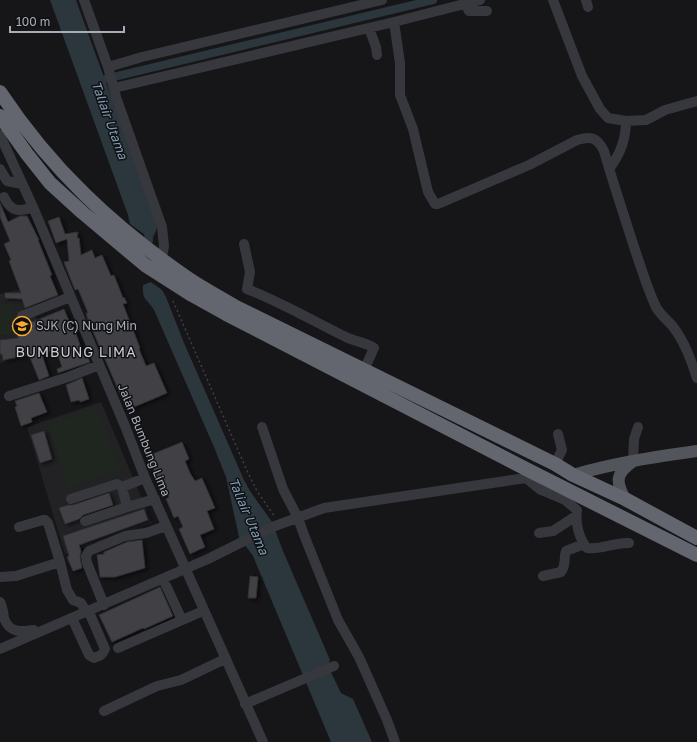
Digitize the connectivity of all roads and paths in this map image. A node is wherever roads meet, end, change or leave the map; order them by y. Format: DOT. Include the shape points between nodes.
graph roads {
  1 [pos="84,0"];
  2 [pos="382,0"];
  3 [pos="480,0"];
  4 [pos="553,0"];
  5 [pos="465,4"];
  6 [pos="487,11"];
  7 [pos="394,22"];
  8 [pos="368,28"];
  9 [pos="377,55"];
  10 [pos="108,69"];
  11 [pos="114,87"];
  12 [pos="0,92"];
  13 [pos="697,101"];
  14 [pos="0,116"];
  15 [pos="626,121"];
  16 [pos="0,135"];
  17 [pos="5,147"];
  18 [pos="27,154"];
  19 [pos="0,169"];
  20 [pos="609,169"];
  21 [pos="22,184"];
  22 [pos="4,197"];
  23 [pos="33,207"];
  24 [pos="244,244"];
  25 [pos="159,256"];
  26 [pos="70,297"];
  27 [pos="173,301"];
  28 [pos="22,316"];
  29 [pos="99,365"];
  30 [pos="366,367"];
  31 [pos="697,378"];
  32 [pos="9,396"];
  33 [pos="262,426"];
  34 [pos="638,427"];
  35 [pos="558,434"];
  36 [pos="697,451"];
  37 [pos="633,461"];
  38 [pos="554,464"];
  39 [pos="528,474"];
  40 [pos="574,475"];
  41 [pos="145,478"];
  42 [pos="122,487"];
  43 [pos="71,499"];
  44 [pos="154,499"];
  45 [pos="626,499"];
  46 [pos="127,507"];
  47 [pos="576,516"];
  48 [pos="298,518"];
  49 [pos="85,521"];
  50 [pos="286,522"];
  51 [pos="166,526"];
  52 [pos="19,527"];
  53 [pos="538,534"];
  54 [pos="697,538"];
  55 [pos="629,543"];
  56 [pos="584,544"];
  57 [pos="697,555"];
  58 [pos="60,562"];
  59 [pos="185,569"];
  60 [pos="0,576"];
  61 [pos="543,576"];
  62 [pos="163,579"];
  63 [pos="0,602"];
  64 [pos="104,606"];
  65 [pos="204,611"];
  66 [pos="88,612"];
  67 [pos="72,618"];
  68 [pos="182,620"];
  69 [pos="46,629"];
  70 [pos="118,648"];
  71 [pos="0,649"];
  72 [pos="225,659"];
  73 [pos="333,667"];
  74 [pos="245,704"];
  75 [pos="104,711"];
  76 [pos="263,742"];
  77 [pos="395,742"];
  1 -- 10 [label="street"];
  2 -- 10 [label="street" via="142,57"];
  3 -- 5 [label="street"];
  4 -- 15 [label="street" via="582,76 600,109 608,118"];
  5 -- 6 [label="street" via="469,11"];
  5 -- 7 [label="street"];
  7 -- 8 [label="street"];
  7 -- 20 [label="street" via="400,63 400,95 413,129 428,192 434,204 510,174 585,138 592,138 601,144"];
  8 -- 9 [label="street"];
  8 -- 11 [label="street"];
  10 -- 11 [label="street"];
  11 -- 25 [label="street" via="162,227 164,246"];
  12 -- 25 [label="highway" via="71,182 98,209"];
  13 -- 15 [label="street" via="665,110 650,119"];
  14 -- 18 [label="highway"];
  15 -- 20 [label="street" via="623,143"];
  16 -- 17 [label="street, Jalan Bumbung Lima"];
  17 -- 18 [label="street" via="6,139 12,138"];
  17 -- 21 [label="street, Jalan Bumbung Lima"];
  18 -- 39 [label="highway" via="50,183 138,260 159,274 226,314"];
  19 -- 21 [label="street" via="7,181"];
  20 -- 31 [label="street" via="653,300 662,316 680,337"];
  21 -- 23 [label="street, Jalan Bumbung Lima"];
  22 -- 23 [label="street" via="13,209 25,210"];
  23 -- 26 [label="street, Jalan Bumbung Lima"];
  24 -- 30 [label="street" via="250,272 247,289 348,338 371,345 374,350"];
  25 -- 30 [label="highway" via="190,279 236,307"];
  26 -- 28 [label="street"];
  26 -- 29 [label="street, Jalan Bumbung Lima"];
  27 -- 50 [label="path" via="257,491 275,516"];
  29 -- 32 [label="street"];
  29 -- 41 [label="street, Jalan Bumbung Lima"];
  30 -- 38 [label="highway"];
  33 -- 48 [label="street" via="283,489"];
  34 -- 37 [label="street"];
  35 -- 38 [label="street" via="562,450"];
  36 -- 37 [label="main road"];
  37 -- 40 [label="main road"];
  37 -- 45 [label="main road" via="619,473 618,481"];
  38 -- 40 [label="highway"];
  39 -- 47 [label="street" via="541,490 565,500 577,510"];
  39 -- 48 [label="street" via="324,508"];
  39 -- 57 [label="highway"];
  40 -- 45 [label="highway"];
  41 -- 42 [label="street"];
  41 -- 44 [label="street, Jalan Bumbung Lima"];
  42 -- 43 [label="street" via="117,484"];
  42 -- 46 [label="street"];
  44 -- 46 [label="street"];
  44 -- 51 [label="street, Jalan Bumbung Lima"];
  45 -- 54 [label="highway"];
  46 -- 49 [label="street"];
  47 -- 53 [label="street" via="553,531"];
  47 -- 56 [label="street"];
  48 -- 50 [label="street"];
  48 -- 77 [label="street" via="338,620 358,657"];
  50 -- 59 [label="street"];
  51 -- 59 [label="street, Jalan Bumbung Lima"];
  51 -- 64 [label="street" via="146,533 125,536 89,552 86,556"];
  52 -- 58 [label="street" via="46,520"];
  55 -- 56 [label="street" via="592,549"];
  56 -- 61 [label="street" via="566,551 565,564 561,572"];
  58 -- 60 [label="street" via="16,576"];
  58 -- 66 [label="street" via="67,590 73,600 81,603"];
  59 -- 62 [label="street"];
  59 -- 65 [label="street, Jalan Bumbung Lima"];
  62 -- 64 [label="street"];
  62 -- 68 [label="street"];
  63 -- 69 [label="street" via="4,618 12,630 19,632"];
  64 -- 66 [label="street"];
  65 -- 68 [label="street"];
  65 -- 72 [label="street, Jalan Bumbung Lima"];
  66 -- 67 [label="street"];
  66 -- 67 [label="street" via="105,649 94,658 90,655"];
  67 -- 69 [label="street"];
  68 -- 70 [label="street"];
  69 -- 71 [label="street"];
  72 -- 74 [label="street, Jalan Bumbung Lima"];
  72 -- 75 [label="street" via="181,680 156,686"];
  73 -- 74 [label="street"];
  74 -- 76 [label="street, Jalan Bumbung Lima"];
}
